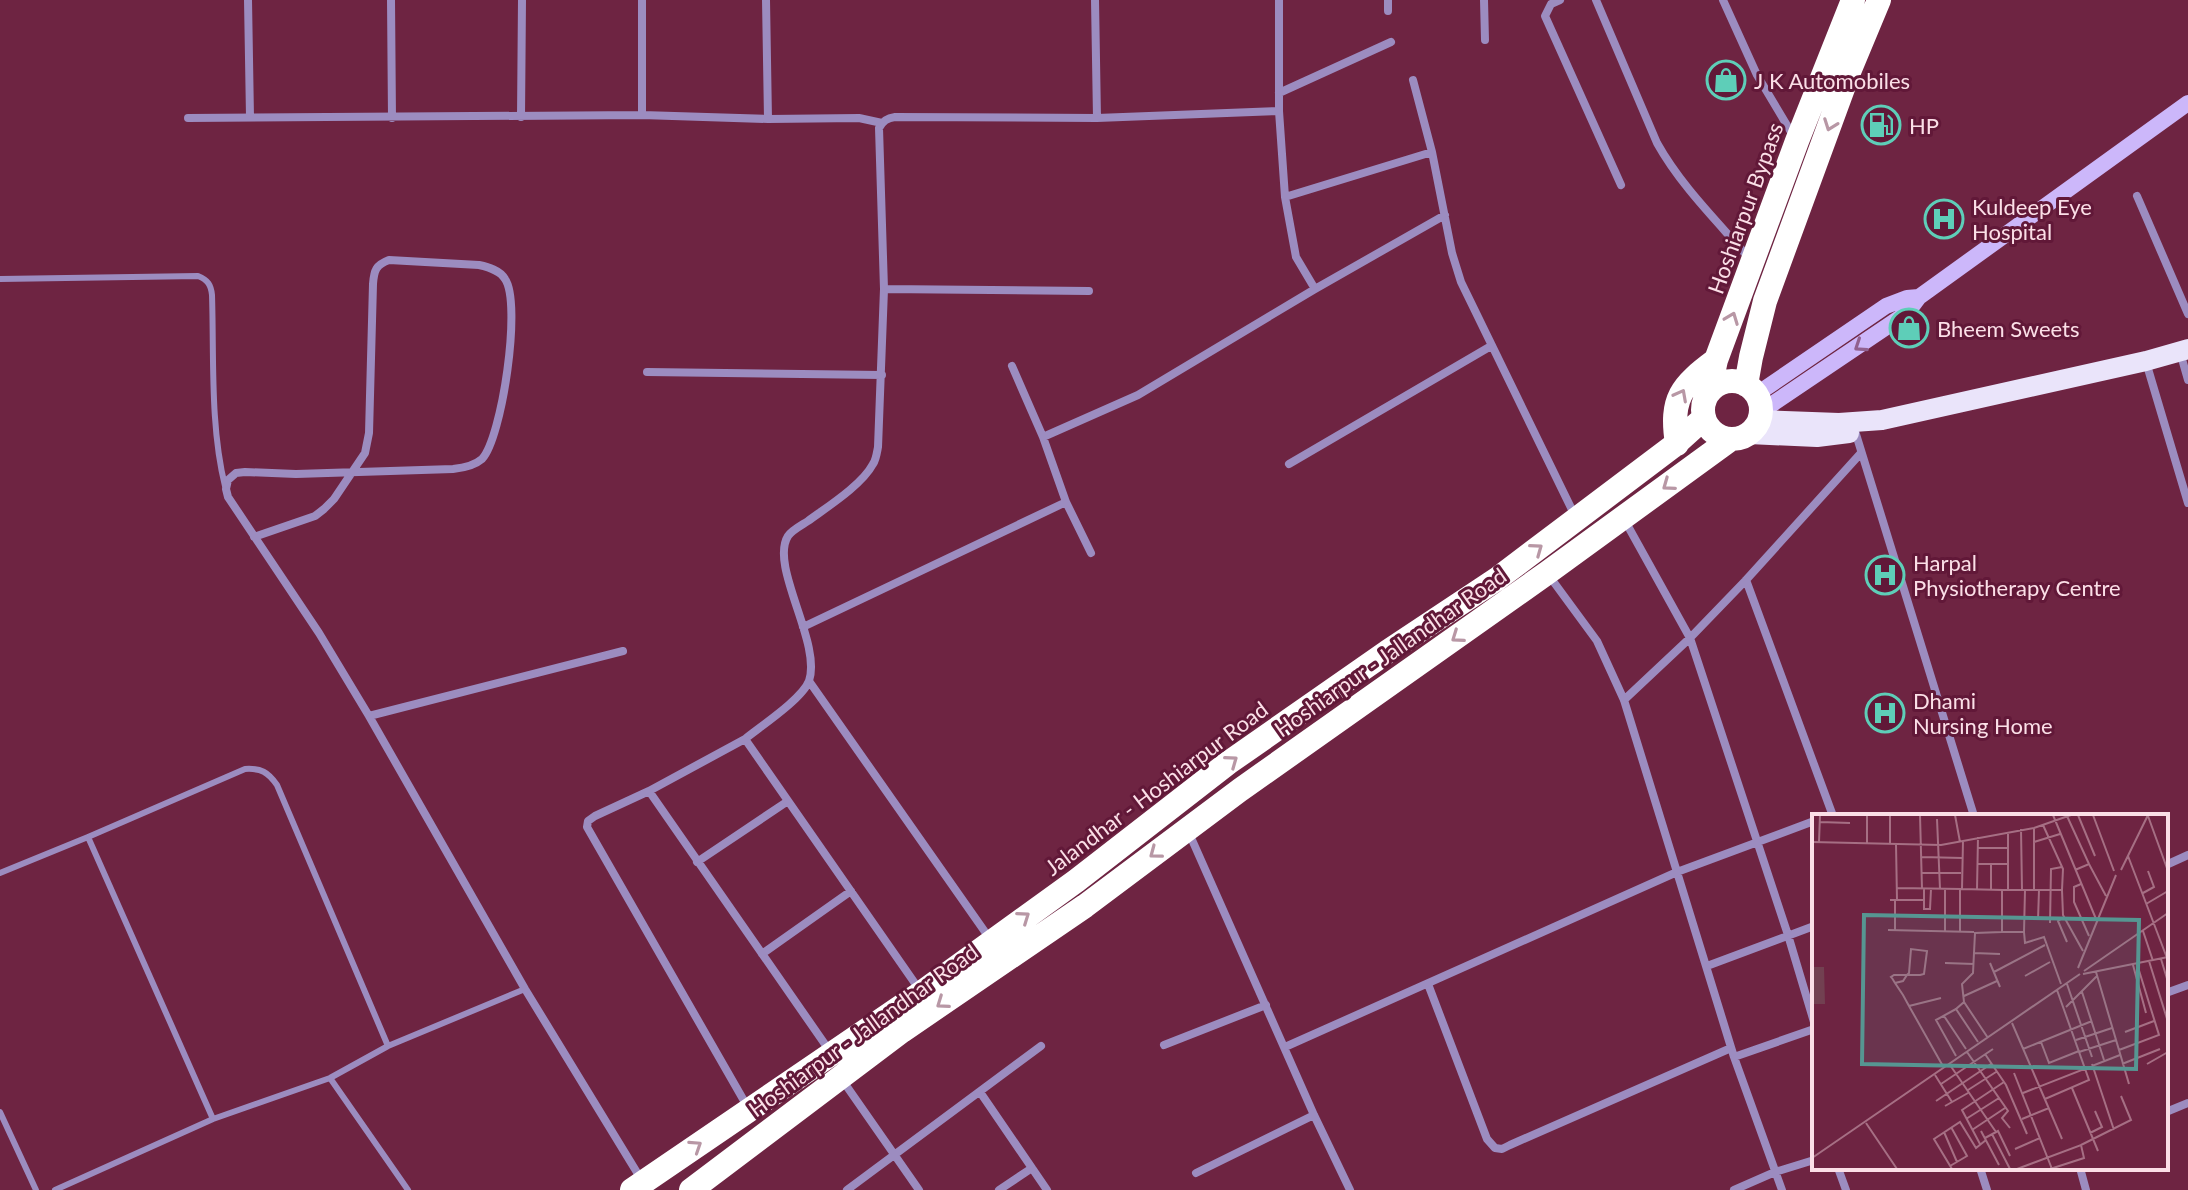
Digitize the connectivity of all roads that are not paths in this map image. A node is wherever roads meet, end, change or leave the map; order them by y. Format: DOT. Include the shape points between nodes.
graph roads {
  1 [pos="248,0"];
  2 [pos="391,0"];
  3 [pos="522,0"];
  4 [pos="642,0"];
  5 [pos="766,0"];
  6 [pos="1095,0"];
  7 [pos="1279,0"];
  8 [pos="1388,0"];
  9 [pos="1484,0"];
  10 [pos="1560,0"];
  11 [pos="1596,0"];
  12 [pos="1723,0"];
  13 [pos="1879,0"];
  14 [pos="1852,1"];
  15 [pos="1388,11"];
  16 [pos="1485,40"];
  17 [pos="1391,42"];
  18 [pos="1839,68"];
  19 [pos="1413,80"];
  20 [pos="1279,93"];
  21 [pos="2188,103"];
  22 [pos="1279,111"];
  23 [pos="642,115"];
  24 [pos="250,117"];
  25 [pos="521,117"];
  26 [pos="188,118"];
  27 [pos="392,118"];
  28 [pos="1097,118"];
  29 [pos="768,119"];
  30 [pos="882,123"];
  31 [pos="1797,141"];
  32 [pos="1432,152"];
  33 [pos="1621,185"];
  34 [pos="2137,196"];
  35 [pos="1285,197"];
  36 [pos="1445,215"];
  37 [pos="1753,262"];
  38 [pos="0,279"];
  39 [pos="884,289"];
  40 [pos="1315,289"];
  41 [pos="1089,291"];
  42 [pos="2188,314"];
  43 [pos="1491,346"];
  44 [pos="2184,350"];
  45 [pos="1716,360"];
  46 [pos="2146,361"];
  47 [pos="1012,366"];
  48 [pos="647,372"];
  49 [pos="882,375"];
  50 [pos="2188,380"];
  51 [pos="1709,392"];
  52 [pos="1751,414"];
  53 [pos="1704,418"];
  54 [pos="1854,427"];
  55 [pos="1043,437"];
  56 [pos="1677,444"];
  57 [pos="1861,453"];
  58 [pos="1289,464"];
  59 [pos="351,473"];
  60 [pos="226,489"];
  61 [pos="1066,502"];
  62 [pos="2188,503"];
  63 [pos="1623,517"];
  64 [pos="1577,520"];
  65 [pos="254,537"];
  66 [pos="1091,553"];
  67 [pos="1547,573"];
  68 [pos="1746,580"];
  69 [pos="803,627"];
  70 [pos="1690,638"];
  71 [pos="623,651"];
  72 [pos="809,681"];
  73 [pos="1624,700"];
  74 [pos="369,716"];
  75 [pos="745,739"];
  76 [pos="649,791"];
  77 [pos="788,801"];
  78 [pos="1831,814"];
  79 [pos="1973,814"];
  80 [pos="1812,822"];
  81 [pos="1187,829"];
  82 [pos="88,837"];
  83 [pos="1757,841"];
  84 [pos="2188,855"];
  85 [pos="697,862"];
  86 [pos="2168,864"];
  87 [pos="1677,872"];
  88 [pos="0,873"];
  89 [pos="851,891"];
  90 [pos="1812,927"];
  91 [pos="1788,935"];
  92 [pos="997,951"];
  93 [pos="762,954"];
  94 [pos="1707,966"];
  95 [pos="1428,984"];
  96 [pos="2188,985"];
  97 [pos="525,989"];
  98 [pos="2168,992"];
  99 [pos="921,993"];
  100 [pos="1266,1005"];
  101 [pos="1812,1015"];
  102 [pos="1812,1030"];
  103 [pos="1164,1045"];
  104 [pos="388,1046"];
  105 [pos="1041,1046"];
  106 [pos="1285,1047"];
  107 [pos="1732,1052"];
  108 [pos="836,1065"];
  109 [pos="330,1078"];
  110 [pos="980,1092"];
  111 [pos="2188,1103"];
  112 [pos="749,1111"];
  113 [pos="2168,1111"];
  114 [pos="0,1112"];
  115 [pos="1314,1115"];
  116 [pos="213,1119"];
  117 [pos="894,1156"];
  118 [pos="1812,1161"];
  119 [pos="1032,1168"];
  120 [pos="1839,1170"];
  121 [pos="1981,1170"];
  122 [pos="2081,1170"];
  123 [pos="1775,1172"];
  124 [pos="1196,1173"];
  125 [pos="640,1187"];
  126 [pos="702,1187"];
  127 [pos="36,1190"];
  128 [pos="55,1190"];
  129 [pos="408,1190"];
  130 [pos="847,1190"];
  131 [pos="919,1190"];
  132 [pos="999,1190"];
  133 [pos="1047,1190"];
  134 [pos="1350,1190"];
  135 [pos="1734,1190"];
  136 [pos="1782,1190"];
  137 [pos="1846,1190"];
  138 [pos="1987,1190"];
  139 [pos="2086,1190"];
  1 -- 24 [label="street"];
  2 -- 27 [label="street"];
  3 -- 25 [label="street"];
  4 -- 23 [label="street"];
  5 -- 29 [label="street"];
  6 -- 28 [label="street"];
  7 -- 20 [label="street"];
  8 -- 15 [label="street"];
  9 -- 16 [label="street"];
  10 -- 33 [label="street" via="1545,16"];
  11 -- 37 [label="street" via="1666,159"];
  12 -- 31 [label="street" via="1757,75"];
  13 -- 18 [label="highway"];
  14 -- 18 [label="highway, Hoshiarpur Bypass"];
  17 -- 20 [label="street"];
  18 -- 31 [label="highway, Hoshiarpur Bypass"];
  18 -- 52 [label="highway, one-way" via="1754,340"];
  19 -- 32 [label="street"];
  20 -- 22 [label="street"];
  21 -- 52 [label="main road" via="1919,297 1886,306"];
  22 -- 28 [label="street"];
  22 -- 35 [label="street"];
  23 -- 25 [label="street"];
  23 -- 29 [label="street"];
  24 -- 26 [label="street"];
  24 -- 27 [label="street"];
  25 -- 27 [label="street"];
  28 -- 30 [label="street" via="895,117"];
  29 -- 30 [label="street" via="859,118"];
  30 -- 39 [label="street"];
  31 -- 37 [label="highway, Hoshiarpur Bypass"];
  32 -- 35 [label="street"];
  32 -- 36 [label="street"];
  34 -- 42 [label="street"];
  35 -- 40 [label="street" via="1296,257"];
  36 -- 40 [label="street"];
  36 -- 43 [label="street" via="1461,282"];
  45 -- 37 [label="highway, Hoshiarpur Bypass, one-way"];
  38 -- 60 [label="lane" via="206,279 212,295 219,463"];
  39 -- 41 [label="street"];
  39 -- 49 [label="street"];
  40 -- 55 [label="street" via="1138,395"];
  43 -- 58 [label="street"];
  43 -- 64 [label="street"];
  44 -- 46 [label="main road"];
  44 -- 50 [label="street"];
  45 -- 51 [label="highway, Hoshiarpur Bypass"];
  56 -- 45 [label="highway, one-way" via="1676,401 1694,376"];
  46 -- 54 [label="main road"];
  46 -- 62 [label="street"];
  47 -- 55 [label="street"];
  48 -- 49 [label="street"];
  49 -- 69 [label="street" via="873,465 788,536 786,569"];
  51 -- 52 [label="highway" via="1733,381"];
  51 -- 53 [label="highway, Hoshiarpur Bypass"];
  52 -- 53 [label="highway" via="1722,438"];
  52 -- 54 [label="main road"];
  52 -- 63 [label="highway, Hoshiarpur - Jallandhar Road, one-way"];
  53 -- 56 [label="highway, Jalandhar - Hoshiarpur Road"];
  54 -- 57 [label="street"];
  55 -- 61 [label="street"];
  56 -- 64 [label="highway, Jalandhar - Hoshiarpur Road"];
  57 -- 68 [label="street"];
  57 -- 79 [label="street"];
  59 -- 59 [label="street" via="453,469 482,459 496,431 511,345 512,306 504,275 479,265 389,260 378,264 369,433 365,453"];
  59 -- 60 [label="street" via="236,473"];
  59 -- 65 [label="street" via="315,516"];
  60 -- 65 [label="street"];
  61 -- 66 [label="street"];
  61 -- 69 [label="street"];
  63 -- 67 [label="highway, Hoshiarpur - Jallandhar Road"];
  63 -- 70 [label="street"];
  92 -- 64 [label="highway, Jalandhar - Hoshiarpur Road, one-way" via="1076,881 1228,763"];
  65 -- 74 [label="street"];
  67 -- 73 [label="street" via="1597,641"];
  67 -- 81 [label="highway, Hoshiarpur - Jallandhar Road, one-way"];
  68 -- 70 [label="street"];
  68 -- 78 [label="street"];
  69 -- 72 [label="street"];
  70 -- 73 [label="street"];
  70 -- 83 [label="street"];
  71 -- 74 [label="street"];
  72 -- 75 [label="street" via="796,699"];
  72 -- 92 [label="street"];
  73 -- 87 [label="street"];
  74 -- 97 [label="street"];
  75 -- 76 [label="street"];
  75 -- 77 [label="street"];
  76 -- 85 [label="street"];
  76 -- 112 [label="street" via="595,816 587,827"];
  77 -- 85 [label="street"];
  77 -- 89 [label="street"];
  80 -- 83 [label="street"];
  81 -- 92 [label="highway, Hoshiarpur - Jallandhar Road, one-way" via="1085,906"];
  81 -- 100 [label="street"];
  82 -- 88 [label="lane"];
  82 -- 104 [label="lane" via="245,769 259,768 270,775"];
  82 -- 116 [label="lane"];
  83 -- 87 [label="street"];
  83 -- 91 [label="street"];
  84 -- 86 [label="street"];
  85 -- 93 [label="street"];
  87 -- 94 [label="street"];
  87 -- 95 [label="street"];
  89 -- 93 [label="street"];
  89 -- 99 [label="street"];
  90 -- 91 [label="street"];
  91 -- 94 [label="street"];
  91 -- 101 [label="street"];
  92 -- 99 [label="highway, Jalandhar - Hoshiarpur Road"];
  92 -- 108 [label="highway, Hoshiarpur - Jallandhar Road, one-way"];
  93 -- 108 [label="street"];
  94 -- 107 [label="street"];
  95 -- 106 [label="street"];
  95 -- 107 [label="street" via="1487,1139 1495,1148"];
  96 -- 98 [label="street"];
  97 -- 104 [label="lane"];
  97 -- 125 [label="street"];
  99 -- 108 [label="highway, Jalandhar - Hoshiarpur Road"];
  100 -- 103 [label="street"];
  100 -- 106 [label="street"];
  102 -- 107 [label="street"];
  104 -- 109 [label="lane"];
  105 -- 110 [label="street"];
  106 -- 115 [label="street"];
  107 -- 123 [label="street"];
  108 -- 112 [label="highway, Jalandhar - Hoshiarpur Road"];
  108 -- 117 [label="street"];
  108 -- 126 [label="highway, Hoshiarpur - Jallandhar Road"];
  109 -- 116 [label="lane"];
  109 -- 129 [label="lane"];
  110 -- 117 [label="street"];
  110 -- 119 [label="street"];
  111 -- 113 [label="street"];
  125 -- 112 [label="highway, Jalandhar - Hoshiarpur Road, one-way"];
  114 -- 127 [label="lane"];
  115 -- 124 [label="street"];
  115 -- 134 [label="street"];
  116 -- 128 [label="lane"];
  117 -- 130 [label="street"];
  117 -- 131 [label="street"];
  118 -- 123 [label="street"];
  119 -- 132 [label="street"];
  119 -- 133 [label="street"];
  120 -- 137 [label="street"];
  121 -- 138 [label="street"];
  122 -- 139 [label="street"];
  123 -- 135 [label="street"];
  123 -- 136 [label="street"];
}
